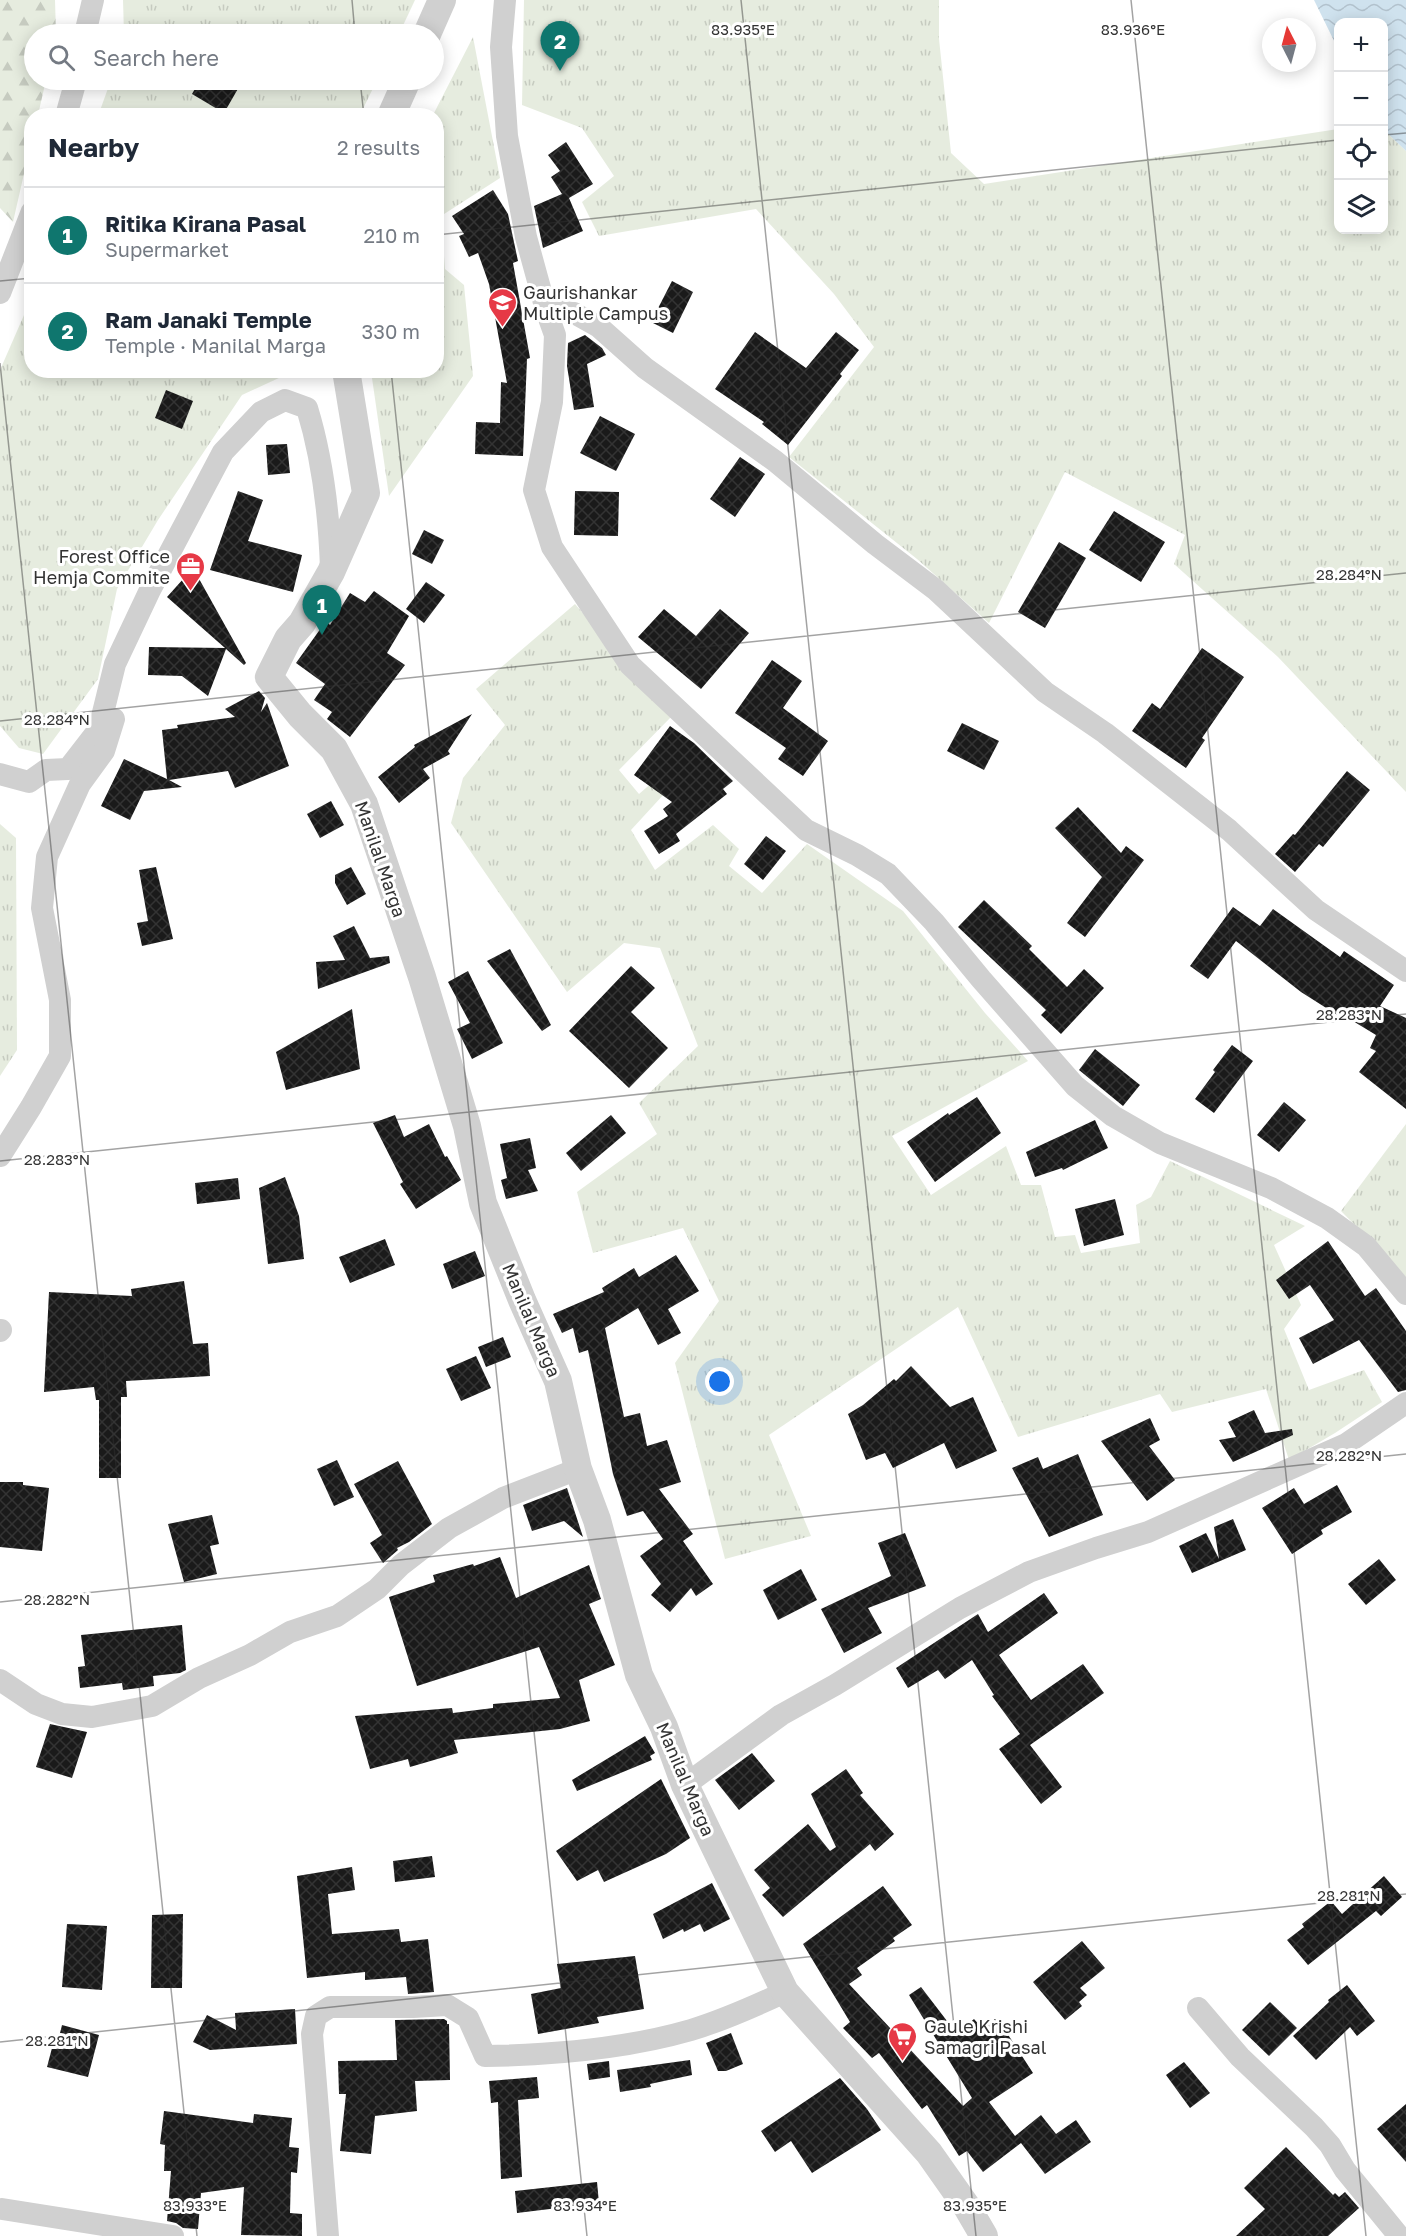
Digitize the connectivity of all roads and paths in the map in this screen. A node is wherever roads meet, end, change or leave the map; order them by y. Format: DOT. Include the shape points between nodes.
graph roads {
  1 [pos="93,0"];
  2 [pos="442,0"];
  3 [pos="504,0"];
  4 [pos="88,24"];
  5 [pos="431,24"];
  6 [pos="73,90"];
  7 [pos="403,90"];
  8 [pos="68,108"];
  9 [pos="395,108"];
  10 [pos="24,226"];
  11 [pos="6,261"];
  12 [pos="0,293"];
  13 [pos="546,310"];
  14 [pos="347,378"];
  15 [pos="332,572"];
  16 [pos="116,664"];
  17 [pos="0,774"];
  18 [pos="1406,971"];
  19 [pos="0,1156"];
  20 [pos="1406,1294"];
  21 [pos="1406,1403"];
  22 [pos="578,1469"];
  23 [pos="0,1680"];
  24 [pos="685,1785"];
  25 [pos="785,1992"];
  26 [pos="1198,2008"];
  27 [pos="2,2209"];
  28 [pos="173,2236"];
  29 [pos="327,2236"];
  30 [pos="984,2236"];
  31 [pos="1399,2236"];
  1 -- 4 [label="street"];
  2 -- 5 [label="street"];
  3 -- 13 [label="street" via="501,47 507,136 526,237"];
  6 -- 8 [label="street"];
  7 -- 9 [label="street"];
  10 -- 11 [label="street"];
  11 -- 12 [label="street"];
  13 -- 18 [label="street" via="573,313 599,327 645,368 775,460 936,590 1045,692 1105,733 1229,830 1316,910"];
  13 -- 20 [label="street" via="555,335 552,402 534,490 552,547 630,665 806,830 888,874 934,921 1075,1086 1113,1116 1160,1143 1271,1188 1327,1218 1366,1246"];
  14 -- 15 [label="street, Manilal Marga" via="366,493"];
  15 -- 16 [label="street" via="329,514 317,439 307,408 285,400 261,412 223,452"];
  15 -- 22 [label="street, Manilal Marga" via="288,639 269,677 334,749 364,804 467,1126 483,1203 558,1381"];
  16 -- 17 [label="street" via="99,729 68,769 46,770 29,782"];
  16 -- 19 [label="street" via="114,720 104,751 80,784 47,857 42,908 60,1000 60,1056"];
  21 -- 24 [label="street" via="1335,1449 1148,1532 1029,1572 780,1715"];
  22 -- 23 [label="street" via="503,1498 458,1523 338,1616 290,1632 152,1706 92,1717 62,1714 36,1704"];
  22 -- 24 [label="street, Manilal Marga" via="597,1520 639,1675 664,1726"];
  24 -- 25 [label="street, Manilal Marga"];
  25 -- 29 [label="street" via="739,2014 690,2030 549,2055 485,2056 468,2018 447,2005 330,2007 316,2016 312,2034"];
  25 -- 30 [label="street, Manilal Marga" via="929,2153"];
  26 -- 31 [label="street" via="1240,2057 1330,2145"];
  27 -- 28 [label="street"];
}
